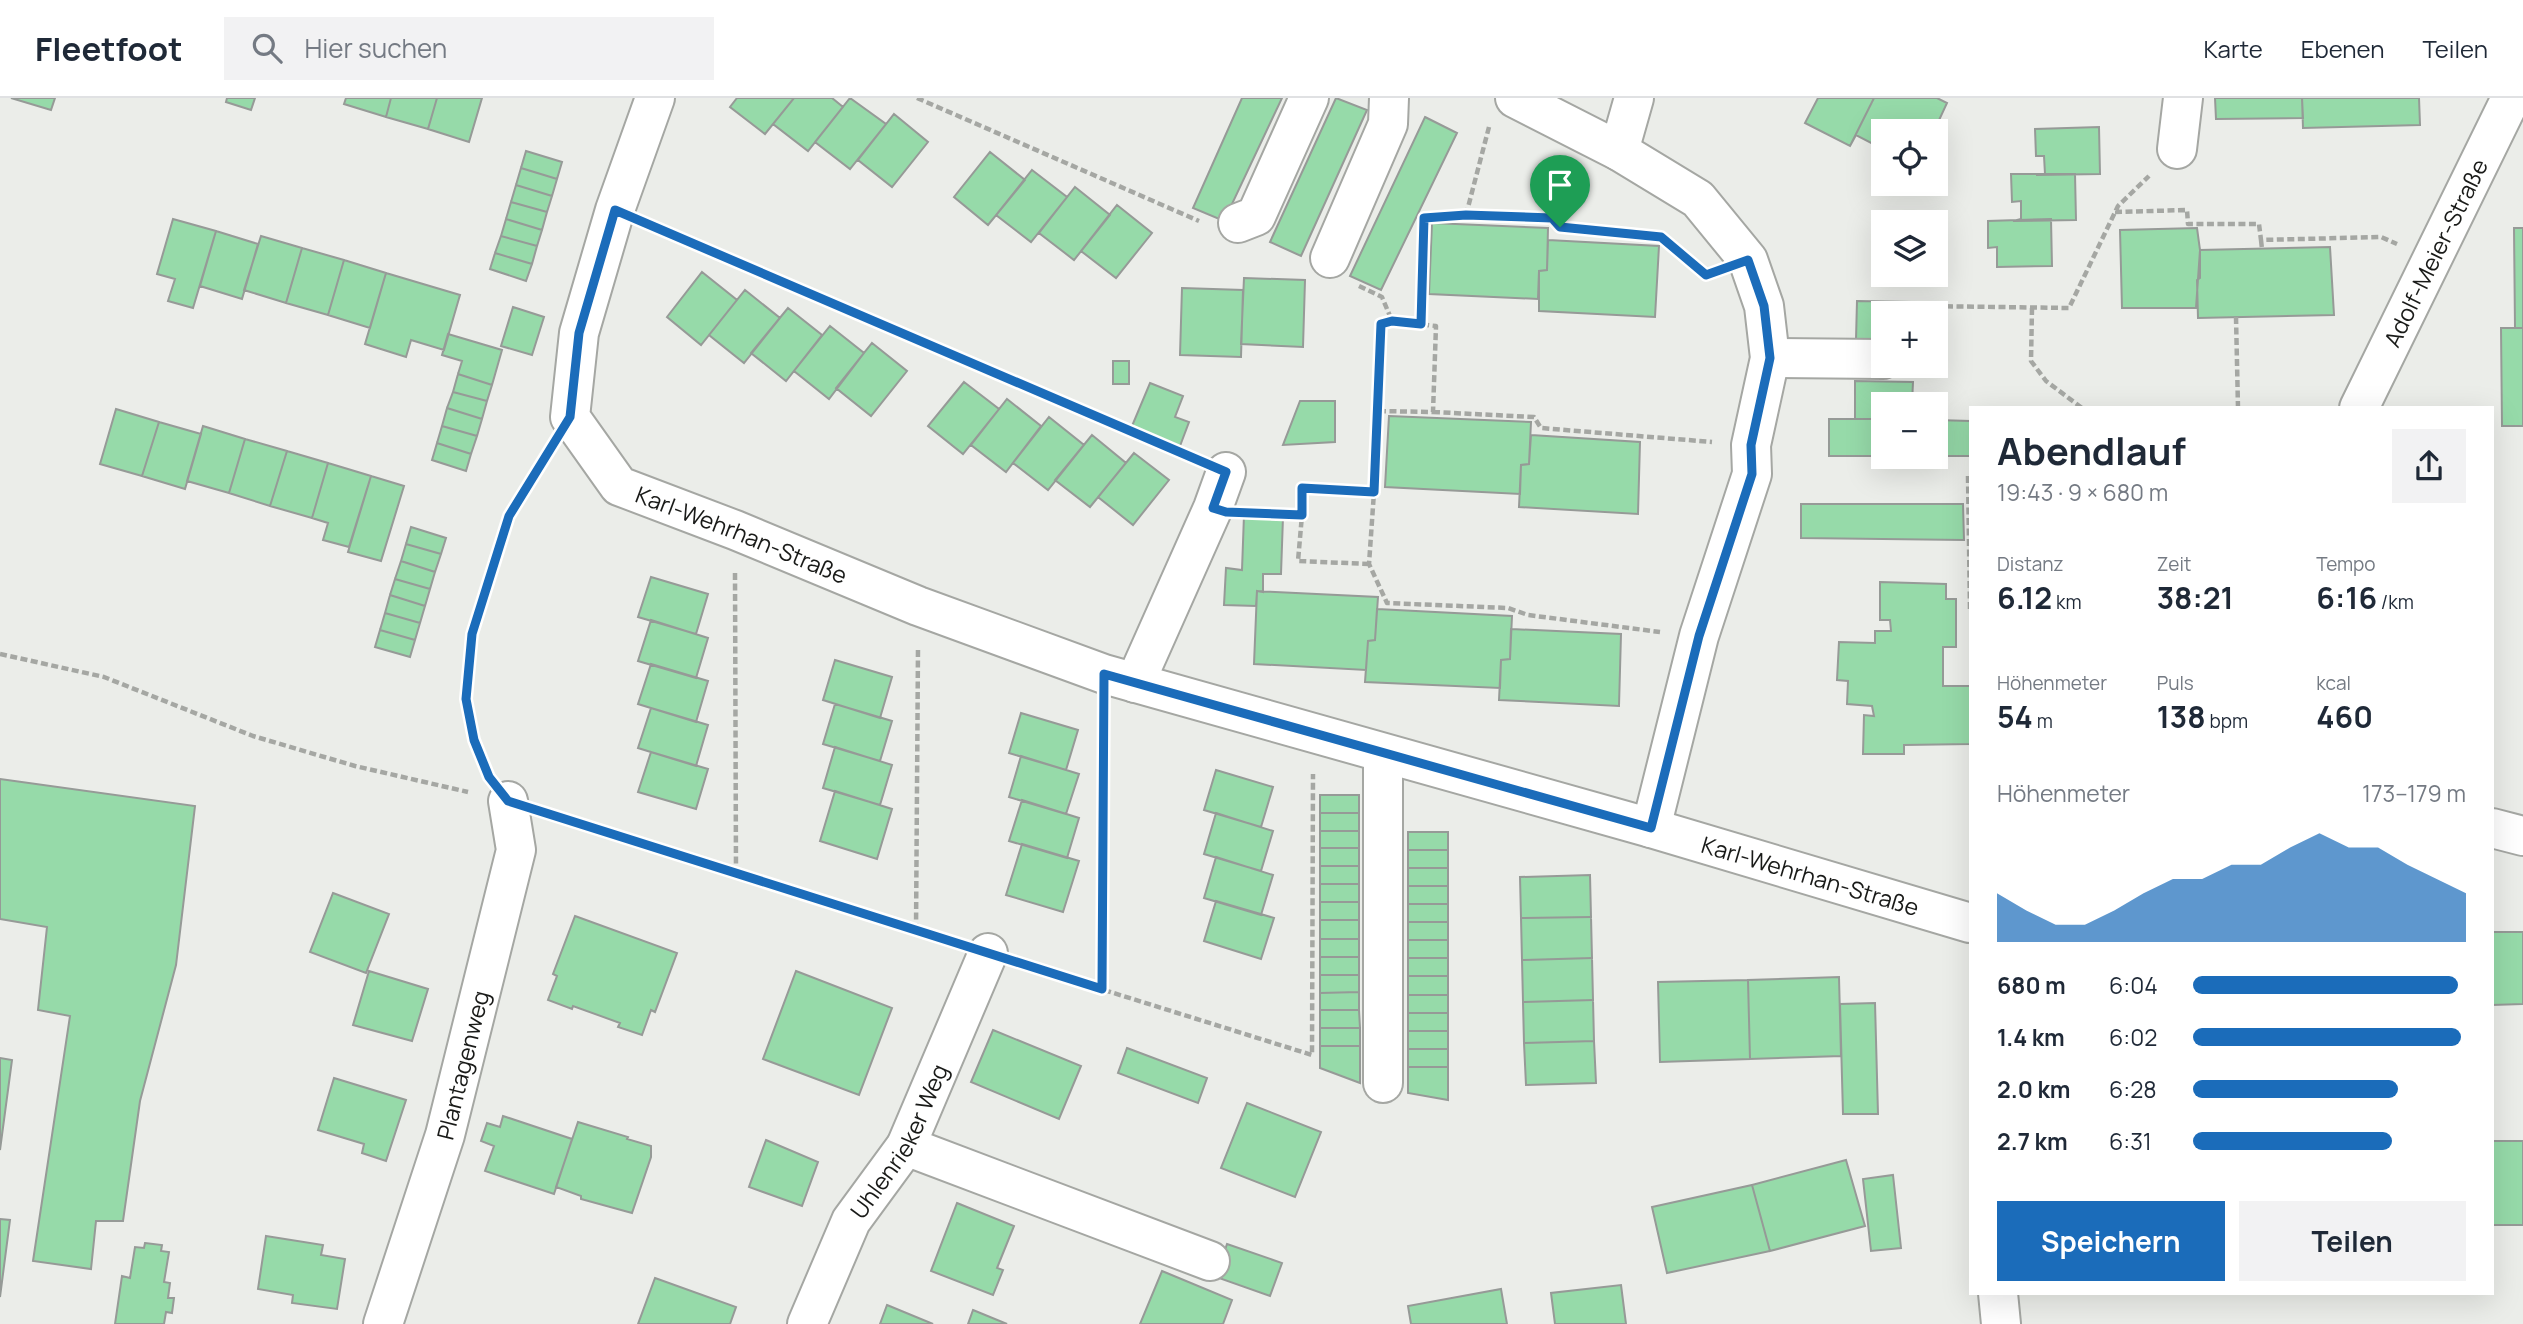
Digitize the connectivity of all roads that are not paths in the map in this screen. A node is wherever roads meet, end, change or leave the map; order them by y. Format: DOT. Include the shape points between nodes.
graph roads {
  1 [pos="655,98"];
  2 [pos="1308,98"];
  3 [pos="1389,98"];
  4 [pos="1634,98"];
  5 [pos="2183,98"];
  6 [pos="2511,98"];
  7 [pos="1503,111"];
  8 [pos="2177,149"];
  9 [pos="1619,150"];
  10 [pos="1223,224"];
  11 [pos="1339,270"];
  12 [pos="1770,358"];
  13 [pos="1871,359"];
  14 [pos="2359,406"];
  15 [pos="1226,472"];
  16 [pos="1119,679"];
  17 [pos="1383,754"];
  18 [pos="508,801"];
  19 [pos="1651,828"];
  20 [pos="2494,829"];
  21 [pos="2523,836"];
  22 [pos="1969,923"];
  23 [pos="988,953"];
  24 [pos="1383,1083"];
  25 [pos="906,1146"];
  26 [pos="1210,1261"];
  27 [pos="1998,1295"];
  28 [pos="383,1324"];
  29 [pos="807,1324"];
  30 [pos="2001,1324"];
  1 -- 16 [label="street, Karl-Wehrhan-Straße" via="615,210 579,333 570,417 619,485 918,606"];
  2 -- 10 [label="street" via="1256,216"];
  3 -- 11 [label="street" via="1388,124"];
  4 -- 9 [label="street"];
  5 -- 8 [label="street"];
  6 -- 14 [label="street, Adolf-Meier-Straße"];
  7 -- 9 [label="street"];
  9 -- 12 [label="street" via="1698,198 1748,260 1764,306"];
  12 -- 13 [label="street"];
  12 -- 19 [label="street" via="1751,445 1752,474 1699,636"];
  15 -- 16 [label="street" via="1213,508"];
  16 -- 17 [label="street, Karl-Wehrhan-Straße"];
  17 -- 19 [label="street, Karl-Wehrhan-Straße"];
  17 -- 24 [label="street"];
  18 -- 28 [label="street, Plantagenweg" via="516,850 445,1135"];
  19 -- 22 [label="street, Karl-Wehrhan-Straße"];
  20 -- 21 [label="street"];
  23 -- 25 [label="street, Uhlenrieker Weg"];
  25 -- 26 [label="street"];
  25 -- 29 [label="street, Uhlenrieker Weg" via="851,1221"];
  27 -- 30 [label="street"];
}
